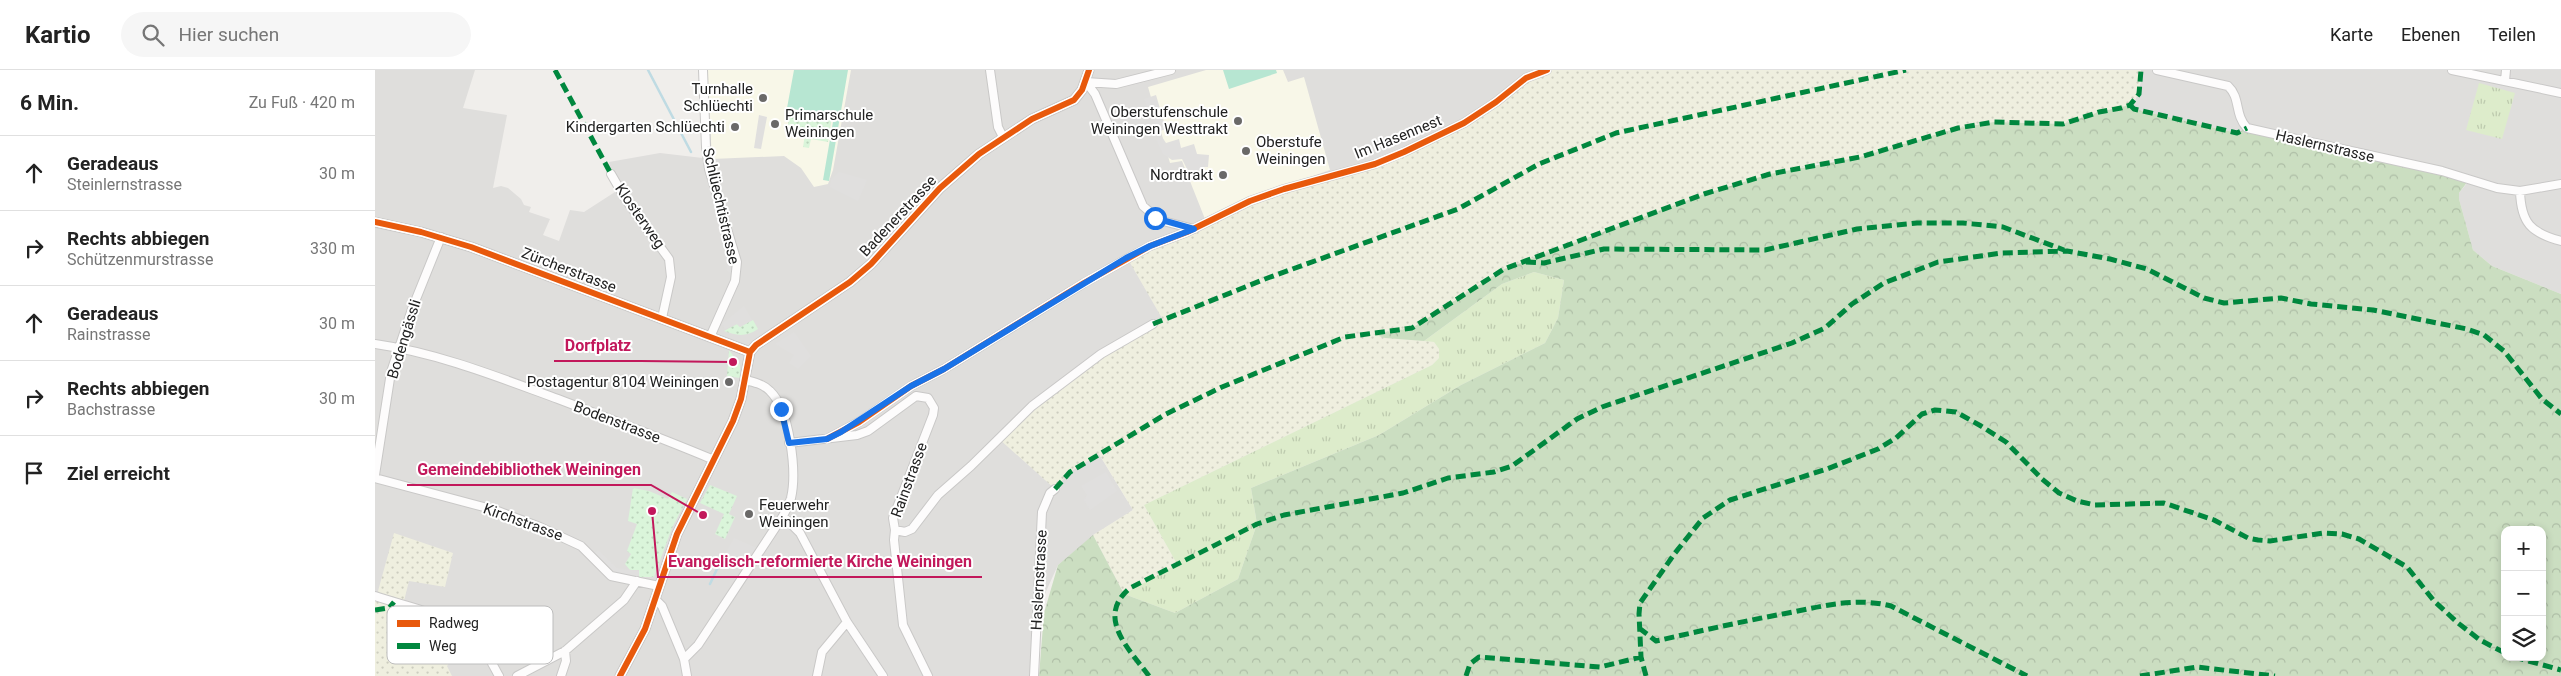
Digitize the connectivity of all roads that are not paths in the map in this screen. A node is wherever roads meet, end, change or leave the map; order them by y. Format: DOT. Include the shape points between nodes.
graph roads {
  1 [pos="703,70"];
  2 [pos="990,70"];
  3 [pos="1089,70"];
  4 [pos="1171,70"];
  5 [pos="1547,70"];
  6 [pos="2157,70"];
  7 [pos="2452,70"];
  8 [pos="2506,70"];
  9 [pos="2505,81"];
  10 [pos="1086,82"];
  11 [pos="2561,93"];
  12 [pos="1003,137"];
  13 [pos="611,174"];
  14 [pos="2561,184"];
  15 [pos="2520,191"];
  16 [pos="375,222"];
  17 [pos="1194,229"];
  18 [pos="441,237"];
  19 [pos="2561,241"];
  20 [pos="661,318"];
  21 [pos="1153,324"];
  22 [pos="711,336"];
  23 [pos="375,344"];
  24 [pos="399,347"];
  25 [pos="750,352"];
  26 [pos="745,380"];
  27 [pos="827,439"];
  28 [pos="789,443"];
  29 [pos="714,460"];
  30 [pos="375,476"];
  31 [pos="1055,489"];
  32 [pos="783,516"];
  33 [pos="895,530"];
  34 [pos="637,581"];
  35 [pos="659,586"];
  36 [pos="375,596"];
  37 [pos="655,599"];
  38 [pos="407,606"];
  39 [pos="847,622"];
  40 [pos="565,651"];
  41 [pos="553,657"];
  42 [pos="684,659"];
  43 [pos="492,664"];
  44 [pos="540,664"];
  45 [pos="499,676"];
  46 [pos="517,676"];
  47 [pos="561,676"];
  48 [pos="621,676"];
  49 [pos="687,676"];
  50 [pos="817,676"];
  51 [pos="883,676"];
  52 [pos="928,676"];
  53 [pos="1034,676"];
  1 -- 22 [label="street, Schlüechtistrasse" via="709,169 737,262 735,281"];
  2 -- 12 [label="street" via="998,126"];
  3 -- 10 [label="street"];
  4 -- 10 [label="street" via="1116,84"];
  5 -- 17 [label="street, Im Hasennest" via="1526,78 1464,123 1411,148 1375,164 1250,201"];
  6 -- 15 [label="street, Haslernstrasse" via="2228,86 2235,97 2239,118 2247,128"];
  7 -- 9 [label="street"];
  8 -- 9 [label="street"];
  9 -- 11 [label="street"];
  10 -- 12 [label="street, Badenerstrasse" via="1074,100"];
  10 -- 17 [label="street" via="1095,94 1143,206 1159,220"];
  12 -- 25 [label="street, Badenerstrasse" via="945,184 871,264 850,282 761,341"];
  13 -- 20 [label="street, Klosterweg" via="669,259 671,277"];
  14 -- 15 [label="street"];
  15 -- 19 [label="street" via="2521,208 2528,224 2542,236"];
  16 -- 18 [label="street, Zürcherstrasse"];
  17 -- 27 [label="street, Im Hasennest" via="1126,258"];
  18 -- 20 [label="street, Zürcherstrasse"];
  18 -- 24 [label="street, Bodengässli"];
  20 -- 22 [label="street, Zürcherstrasse"];
  21 -- 33 [label="street, Rainstrasse" via="1101,354 1032,406 938,496 912,529 905,532"];
  22 -- 25 [label="street, Zürcherstrasse"];
  23 -- 24 [label="street, Bodenstrasse"];
  24 -- 29 [label="street, Bodenstrasse" via="496,375"];
  24 -- 30 [label="street, Bodengässli" via="391,372"];
  25 -- 26 [label="street"];
  26 -- 28 [label="street" via="759,384 774,396 786,423"];
  26 -- 29 [label="street" via="733,421"];
  27 -- 28 [label="street, Rainstrasse"];
  27 -- 33 [label="street, Rainstrasse" via="868,431 916,396 923,396 932,403 933,415 896,507"];
  28 -- 32 [label="street" via="791,499"];
  29 -- 35 [label="street" via="677,534"];
  30 -- 34 [label="street, Kirchstrasse" via="495,510 540,527 581,546 611,576"];
  31 -- 53 [label="street, Haslernstrasse" via="1042,512"];
  32 -- 39 [label="street" via="800,533"];
  32 -- 42 [label="street" via="698,645"];
  33 -- 52 [label="street" via="893,540 903,625"];
  34 -- 35 [label="street, Kirchstrasse"];
  34 -- 40 [label="street" via="624,600"];
  35 -- 37 [label="street"];
  36 -- 38 [label="street"];
  37 -- 42 [label="street" via="662,606"];
  37 -- 48 [label="street" via="645,629"];
  39 -- 50 [label="street" via="822,652"];
  39 -- 51 [label="street"];
  40 -- 41 [label="street"];
  40 -- 47 [label="street" via="566,661"];
  42 -- 49 [label="street"];
  43 -- 45 [label="street"];
  44 -- 46 [label="street"];
}
